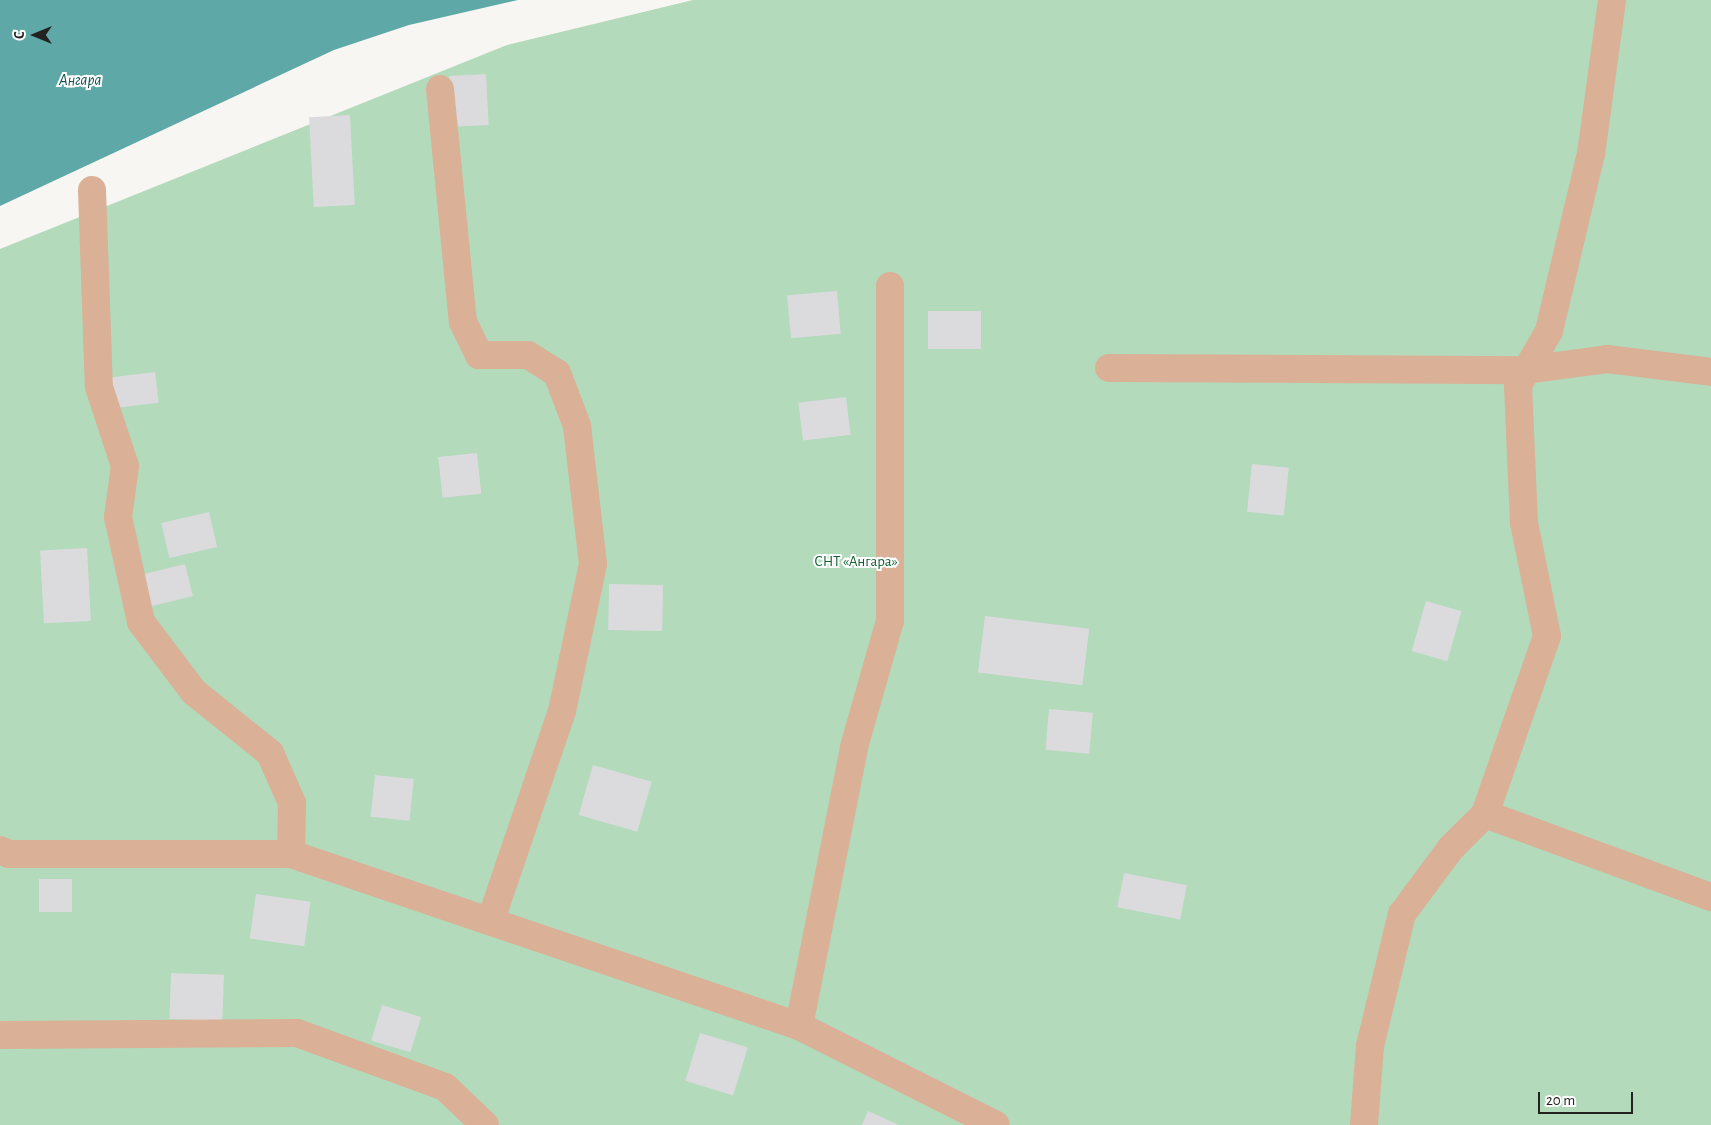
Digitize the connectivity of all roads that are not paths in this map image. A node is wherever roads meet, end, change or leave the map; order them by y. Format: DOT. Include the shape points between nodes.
graph roads {
  1 [pos="1612,0"];
  2 [pos="440,88"];
  3 [pos="92,190"];
  4 [pos="890,286"];
  5 [pos="1109,368"];
  6 [pos="1526,370"];
  7 [pos="1711,372"];
  8 [pos="1485,814"];
  9 [pos="0,850"];
  10 [pos="291,854"];
  11 [pos="1711,897"];
  12 [pos="491,920"];
  13 [pos="798,1026"];
  14 [pos="0,1035"];
  15 [pos="485,1125"];
  16 [pos="996,1125"];
  17 [pos="1364,1125"];
  1 -- 6 [label="street" via="1591,154 1549,331"];
  2 -- 12 [label="street" via="463,322 479,355 528,355 557,372 577,426 593,564 562,711"];
  3 -- 10 [label="street" via="99,387 124,466 118,517 142,622 194,692 270,753 292,803"];
  4 -- 13 [label="street" via="890,621 854,747"];
  5 -- 6 [label="street"];
  6 -- 7 [label="street" via="1608,358"];
  6 -- 8 [label="street" via="1518,384 1524,524 1547,636"];
  8 -- 11 [label="street"];
  8 -- 17 [label="street" via="1451,848 1402,914 1370,1046"];
  9 -- 10 [label="street" via="9,854"];
  10 -- 12 [label="street"];
  12 -- 13 [label="street"];
  13 -- 16 [label="street"];
  14 -- 15 [label="street" via="297,1033 445,1087"];
}
